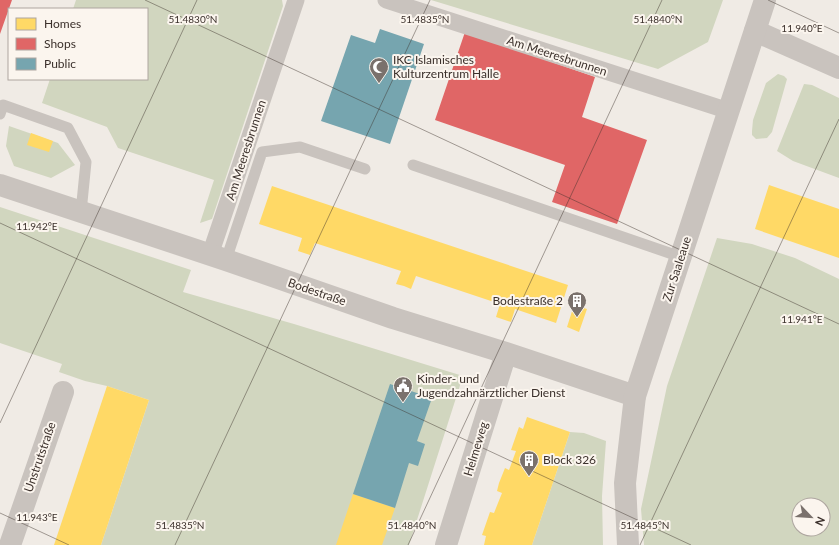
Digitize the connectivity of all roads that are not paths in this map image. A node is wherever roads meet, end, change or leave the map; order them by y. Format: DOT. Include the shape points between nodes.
graph roads {
  1 [pos="296,0"];
  2 [pos="386,0"];
  3 [pos="765,0"];
  4 [pos="755,31"];
  5 [pos="839,68"];
  6 [pos="729,111"];
  7 [pos="0,114"];
  8 [pos="413,165"];
  9 [pos="365,169"];
  10 [pos="0,185"];
  11 [pos="81,212"];
  12 [pos="218,257"];
  13 [pos="681,257"];
  14 [pos="506,353"];
  15 [pos="63,392"];
  16 [pos="635,396"];
  17 [pos="10,545"];
  18 [pos="446,545"];
  19 [pos="628,545"];
  1 -- 12 [label="street, Am Meeresbrunnen"];
  2 -- 6 [label="street, Am Meeresbrunnen"];
  3 -- 4 [label="street, Zur Saaleaue"];
  4 -- 5 [label="street"];
  4 -- 6 [label="street, Zur Saaleaue"];
  6 -- 13 [label="street, Zur Saaleaue"];
  7 -- 11 [label="lane" via="3,105 68,128 86,162"];
  8 -- 13 [label="lane"];
  9 -- 12 [label="lane" via="300,147 262,152"];
  10 -- 11 [label="street, Bodestraße"];
  11 -- 12 [label="street, Bodestraße"];
  12 -- 14 [label="street, Bodestraße"];
  13 -- 16 [label="street, Zur Saaleaue"];
  14 -- 16 [label="street, Bodestraße"];
  14 -- 18 [label="street, Helmeweg"];
  15 -- 17 [label="street, Unstrutstraße"];
  16 -- 19 [label="street, Zur Saaleaue" via="625,483"];
}
